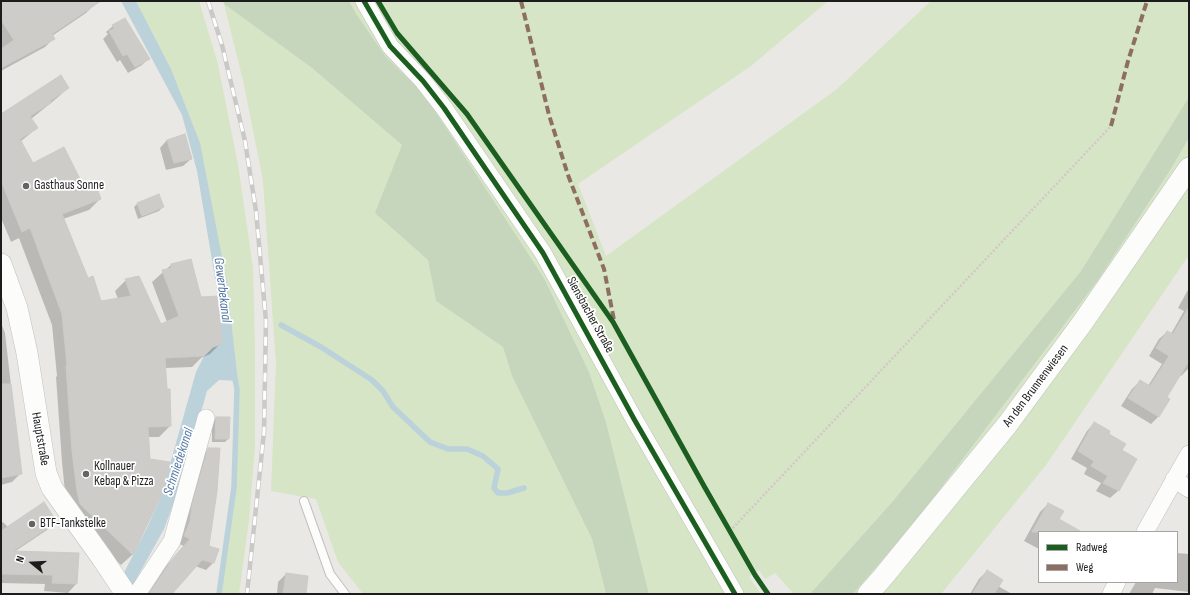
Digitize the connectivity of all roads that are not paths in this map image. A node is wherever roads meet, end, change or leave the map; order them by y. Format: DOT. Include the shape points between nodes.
graph roads {
  1 [pos="364,1"];
  2 [pos="1189,168"];
  3 [pos="1,264"];
  4 [pos="206,418"];
  5 [pos="1189,454"];
  6 [pos="1174,479"];
  7 [pos="1189,489"];
  8 [pos="304,501"];
  9 [pos="1146,531"];
  10 [pos="1116,583"];
  11 [pos="126,594"];
  12 [pos="138,594"];
  13 [pos="345,594"];
  14 [pos="735,594"];
  15 [pos="868,594"];
  16 [pos="1111,594"];
  1 -- 14 [label="street, Siensbacher Straße" via="390,46 444,108 543,253 634,419"];
  2 -- 15 [label="street, An den Brunnenwiesen" via="1083,322 1007,425"];
  3 -- 11 [label="street, Hauptstraße" via="19,316 46,473 55,494"];
  4 -- 12 [label="street" via="172,541"];
  5 -- 6 [label="street"];
  6 -- 7 [label="street"];
  6 -- 9 [label="street"];
  8 -- 13 [label="lane" via="330,574"];
  10 -- 16 [label="street"];
}
